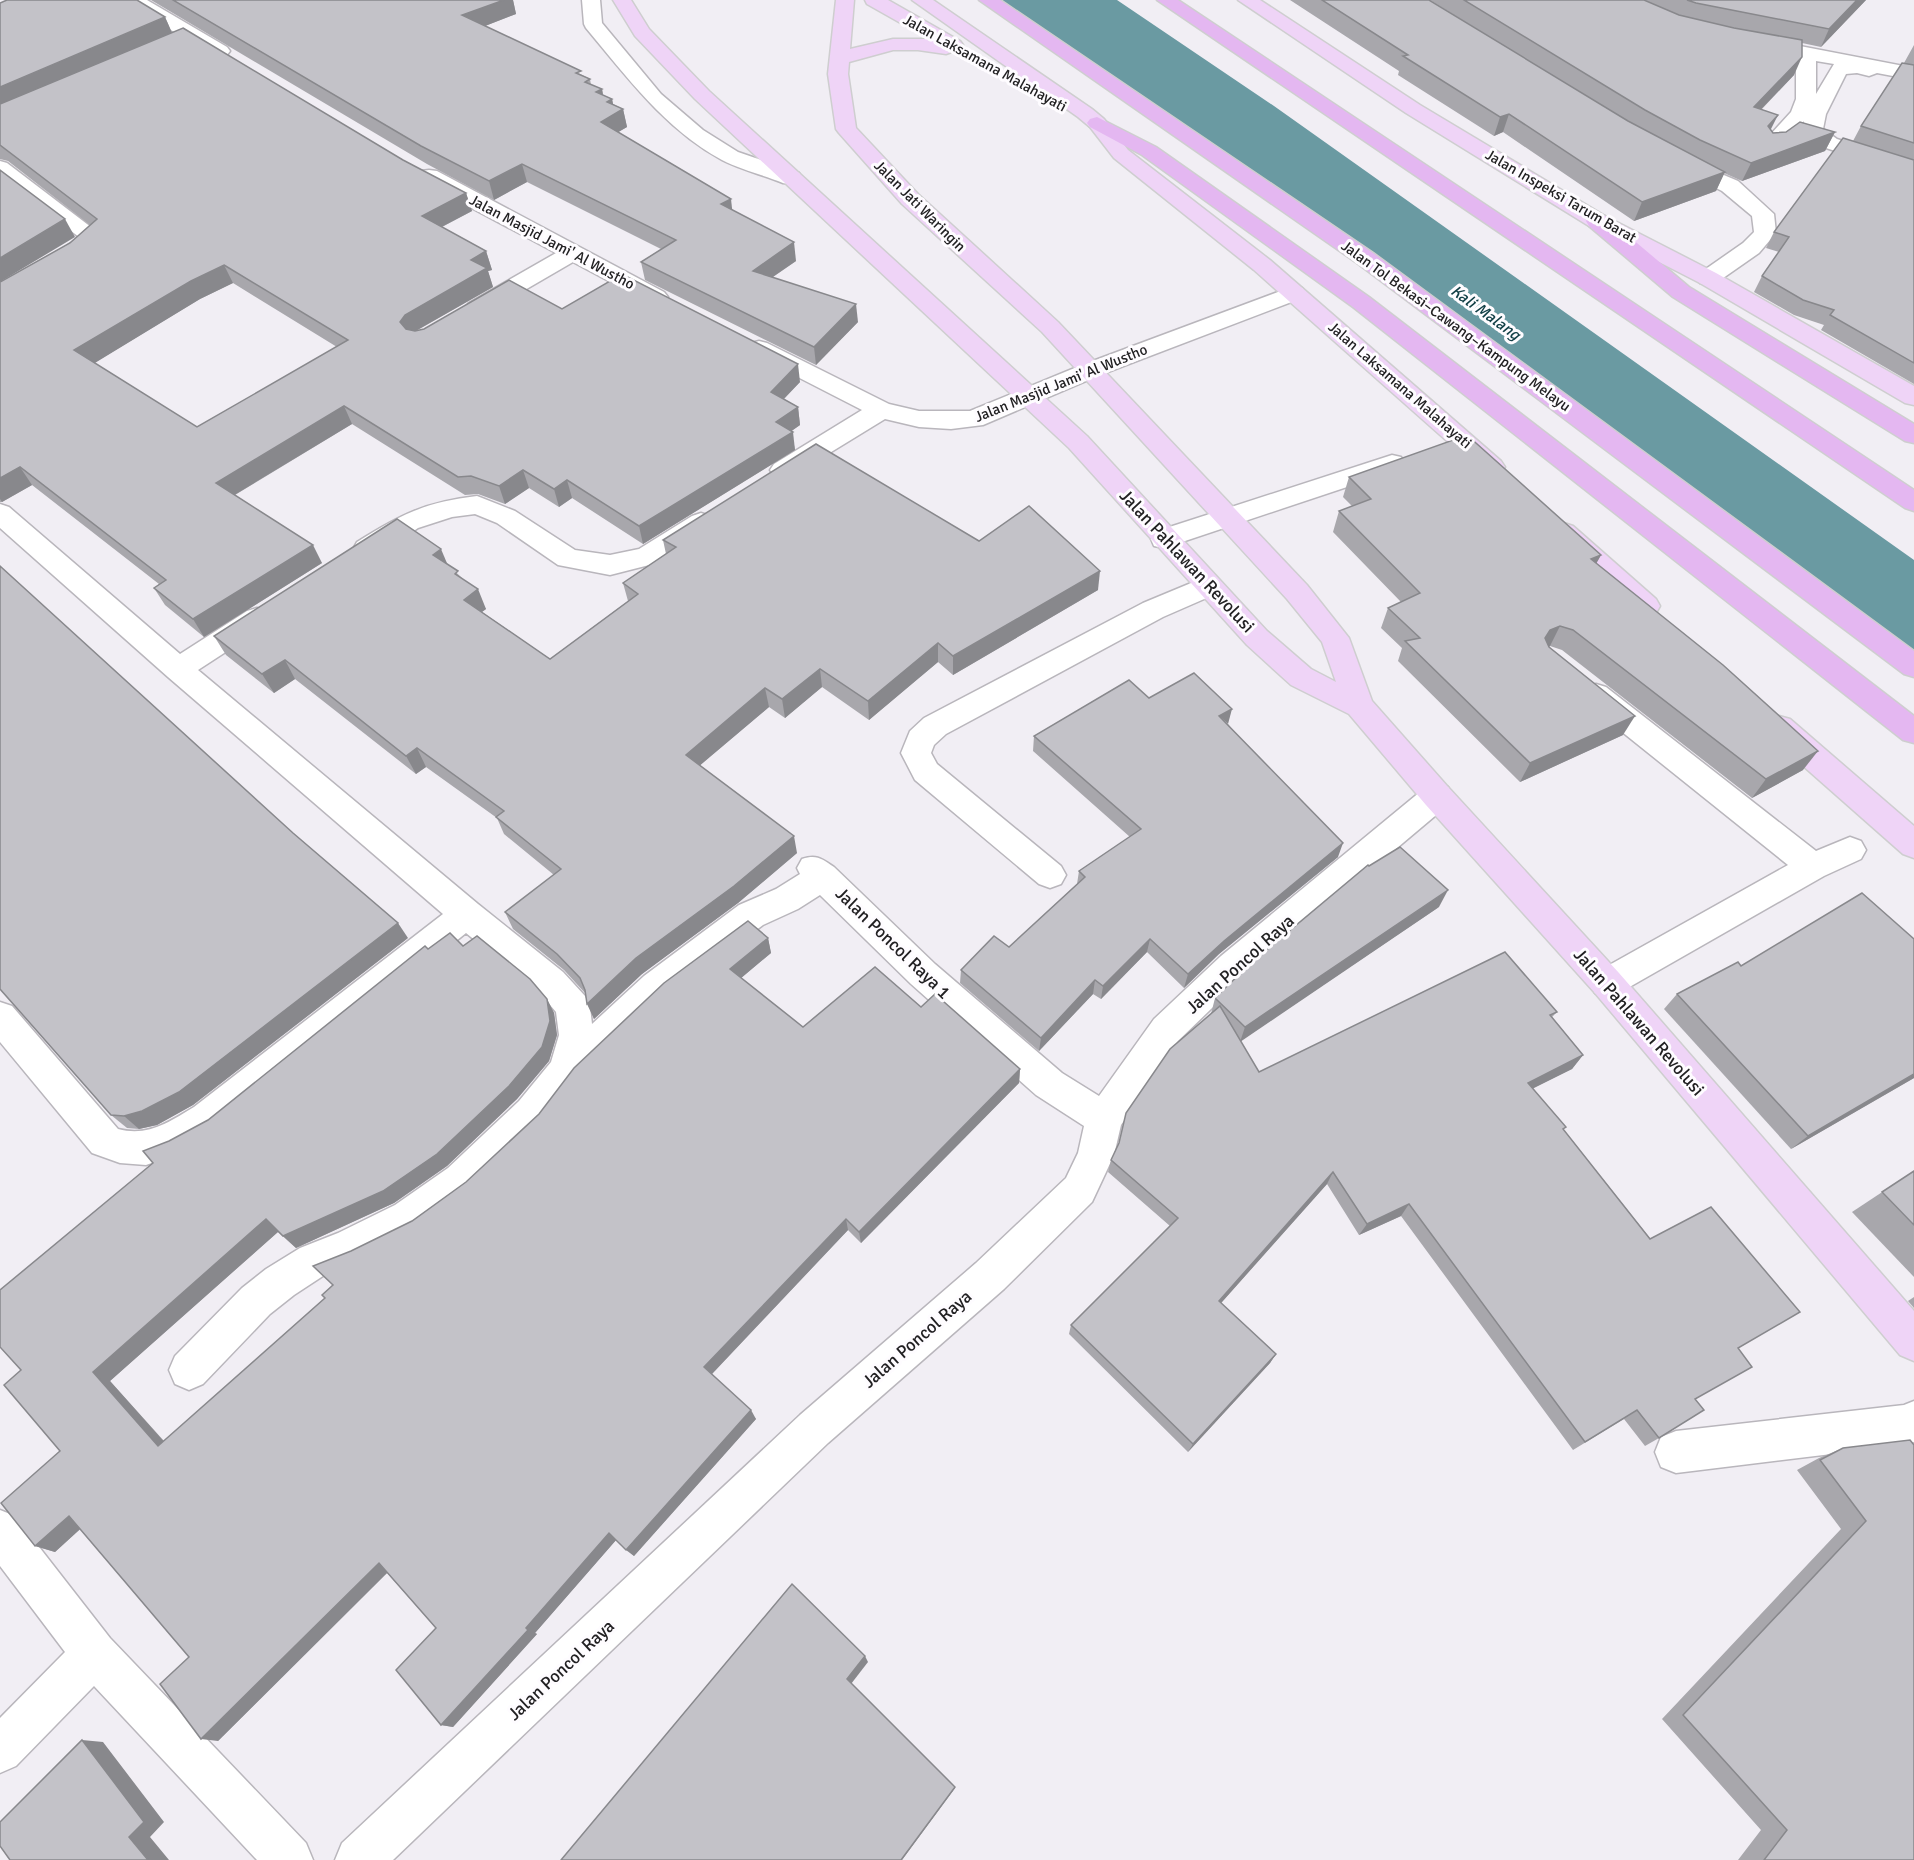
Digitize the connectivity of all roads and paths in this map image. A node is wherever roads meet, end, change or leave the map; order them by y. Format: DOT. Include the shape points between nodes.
graph roads {
  1 [pos="134,0"];
  2 [pos="591,0"];
  3 [pos="622,0"];
  4 [pos="845,0"];
  5 [pos="874,0"];
  6 [pos="921,0"];
  7 [pos="988,0"];
  8 [pos="1166,0"];
  9 [pos="1247,0"];
  10 [pos="193,35"];
  11 [pos="1738,40"];
  12 [pos="168,46"];
  13 [pos="1806,52"];
  14 [pos="967,53"];
  15 [pos="840,59"];
  16 [pos="234,60"];
  17 [pos="1914,74"];
  18 [pos="1914,80"];
  19 [pos="1097,123"];
  20 [pos="1772,145"];
  21 [pos="1665,154"];
  22 [pos="408,164"];
  23 [pos="0,167"];
  24 [pos="1914,171"];
  25 [pos="791,178"];
  26 [pos="1597,221"];
  27 [pos="574,252"];
  28 [pos="1708,278"];
  29 [pos="1294,293"];
  30 [pos="0,295"];
  31 [pos="677,308"];
  32 [pos="463,316"];
  33 [pos="737,338"];
  34 [pos="1090,370"];
  35 [pos="1030,396"];
  36 [pos="1914,397"];
  37 [pos="880,410"];
  38 [pos="1914,435"];
  39 [pos="1461,439"];
  40 [pos="764,482"];
  41 [pos="1514,486"];
  42 [pos="1914,502"];
  43 [pos="724,507"];
  44 [pos="0,513"];
  45 [pos="1225,517"];
  46 [pos="1549,518"];
  47 [pos="1164,539"];
  48 [pos="348,560"];
  49 [pos="1208,586"];
  50 [pos="278,605"];
  51 [pos="1663,622"];
  52 [pos="1914,666"];
  53 [pos="178,669"];
  54 [pos="1579,681"];
  55 [pos="1359,706"];
  56 [pos="1757,707"];
  57 [pos="1914,732"];
  58 [pos="1437,796"];
  59 [pos="1914,845"];
  60 [pos="1850,850"];
  61 [pos="1813,867"];
  62 [pos="1050,875"];
  63 [pos="466,914"];
  64 [pos="1607,983"];
  65 [pos="0,1017"];
  66 [pos="567,1069"];
  67 [pos="1104,1119"];
  68 [pos="1914,1341"];
  69 [pos="189,1370"];
  70 [pos="1914,1421"];
  71 [pos="1676,1452"];
  72 [pos="0,1531"];
  73 [pos="94,1654"];
  74 [pos="0,1750"];
  75 [pos="289,1860"];
  76 [pos="359,1860"];
  1 -- 10 [label="street"];
  2 -- 25 [label="street" via="593,24 654,98 696,134 731,156"];
  3 -- 25 [label="main road" via="642,32 702,95"];
  4 -- 15 [label="main road, Jalan Jati Waringin"];
  5 -- 14 [label="main road, Jalan Laksamana Malahayati"];
  6 -- 19 [label="main road, Jalan Laksamana Malahayati"];
  7 -- 52 [label="highway, Jalan Tol Bekasi–Cawang–Kampung Melayu" via="1365,258"];
  8 -- 42 [label="highway"];
  9 -- 26 [label="main road, Jalan Inspeksi Tarum Barat" via="1413,109"];
  10 -- 12 [label="street"];
  10 -- 16 [label="street"];
  11 -- 13 [label="street"];
  13 -- 17 [label="street"];
  13 -- 20 [label="street" via="1806,99 1800,114"];
  14 -- 15 [label="main road" via="930,44 900,43 870,47"];
  14 -- 19 [label="main road, Jalan Laksamana Malahayati"];
  15 -- 34 [label="main road, Jalan Jati Waringin" via="838,74 846,129 910,199 1050,327"];
  18 -- 24 [label="street" via="1857,67 1839,69 1816,114 1813,129 1830,143"];
  19 -- 29 [label="main road, Jalan Laksamana Malahayati" via="1121,154"];
  19 -- 57 [label="highway" via="1149,151 1361,302"];
  21 -- 28 [label="street" via="1730,186 1763,214 1765,233 1751,248"];
  22 -- 27 [label="street, Jalan Masjid Jami' Al Wustho"];
  23 -- 30 [label="street" via="93,237"];
  25 -- 35 [label="main road"];
  26 -- 28 [label="main road, Jalan Inspeksi Tarum Barat"];
  26 -- 38 [label="highway" via="1681,292"];
  27 -- 31 [label="street, Jalan Masjid Jami' Al Wustho"];
  27 -- 32 [label="street"];
  28 -- 36 [label="main road, Jalan Inspeksi Tarum Barat"];
  29 -- 34 [label="street, Jalan Masjid Jami' Al Wustho"];
  29 -- 39 [label="main road, Jalan Laksamana Malahayati"];
  33 -- 37 [label="street, Jalan Masjid Jami' Al Wustho"];
  34 -- 35 [label="street, Jalan Masjid Jami' Al Wustho"];
  34 -- 45 [label="main road, Jalan Pahlawan Revolusi"];
  35 -- 37 [label="street, Jalan Masjid Jami' Al Wustho" via="974,419 920,419"];
  35 -- 47 [label="main road, Jalan Pahlawan Revolusi" via="1078,442"];
  37 -- 40 [label="street"];
  39 -- 41 [label="main road, Jalan Laksamana Malahayati"];
  39 -- 45 [label="street"];
  43 -- 48 [label="street" via="647,556 610,565 568,558 506,517 477,505 449,508 409,522"];
  44 -- 53 [label="street"];
  45 -- 47 [label="street"];
  45 -- 55 [label="main road, Jalan Pahlawan Revolusi" via="1335,638"];
  46 -- 51 [label="main road"];
  47 -- 49 [label="main road, Jalan Pahlawan Revolusi"];
  49 -- 55 [label="main road, Jalan Pahlawan Revolusi" via="1301,677"];
  49 -- 62 [label="street" via="1153,610 935,726 921,739 916,753 926,772"];
  50 -- 53 [label="street"];
  53 -- 63 [label="street"];
  54 -- 61 [label="street"];
  55 -- 58 [label="main road, Jalan Pahlawan Revolusi"];
  56 -- 59 [label="main road"];
  58 -- 64 [label="main road, Jalan Pahlawan Revolusi"];
  58 -- 67 [label="street, Jalan Poncol Raya" via="1233,966 1166,1030"];
  60 -- 61 [label="street"];
  61 -- 64 [label="street"];
  63 -- 65 [label="street" via="207,1119 165,1143 140,1150 105,1141"];
  63 -- 66 [label="street" via="551,982 573,1007 576,1035"];
  64 -- 68 [label="main road, Jalan Pahlawan Revolusi"];
  66 -- 67 [label="street, Jalan Poncol Raya 1" via="666,979 751,915 788,899 818,872 923,974 1049,1084"];
  66 -- 69 [label="street" via="532,1113 462,1180 408,1218 313,1261 280,1282 256,1301"];
  67 -- 76 [label="street, Jalan Poncol Raya" via="1096,1155 1079,1190 990,1276 814,1430"];
  70 -- 71 [label="street"];
  72 -- 73 [label="street"];
  73 -- 74 [label="street"];
  73 -- 75 [label="street"];
}
